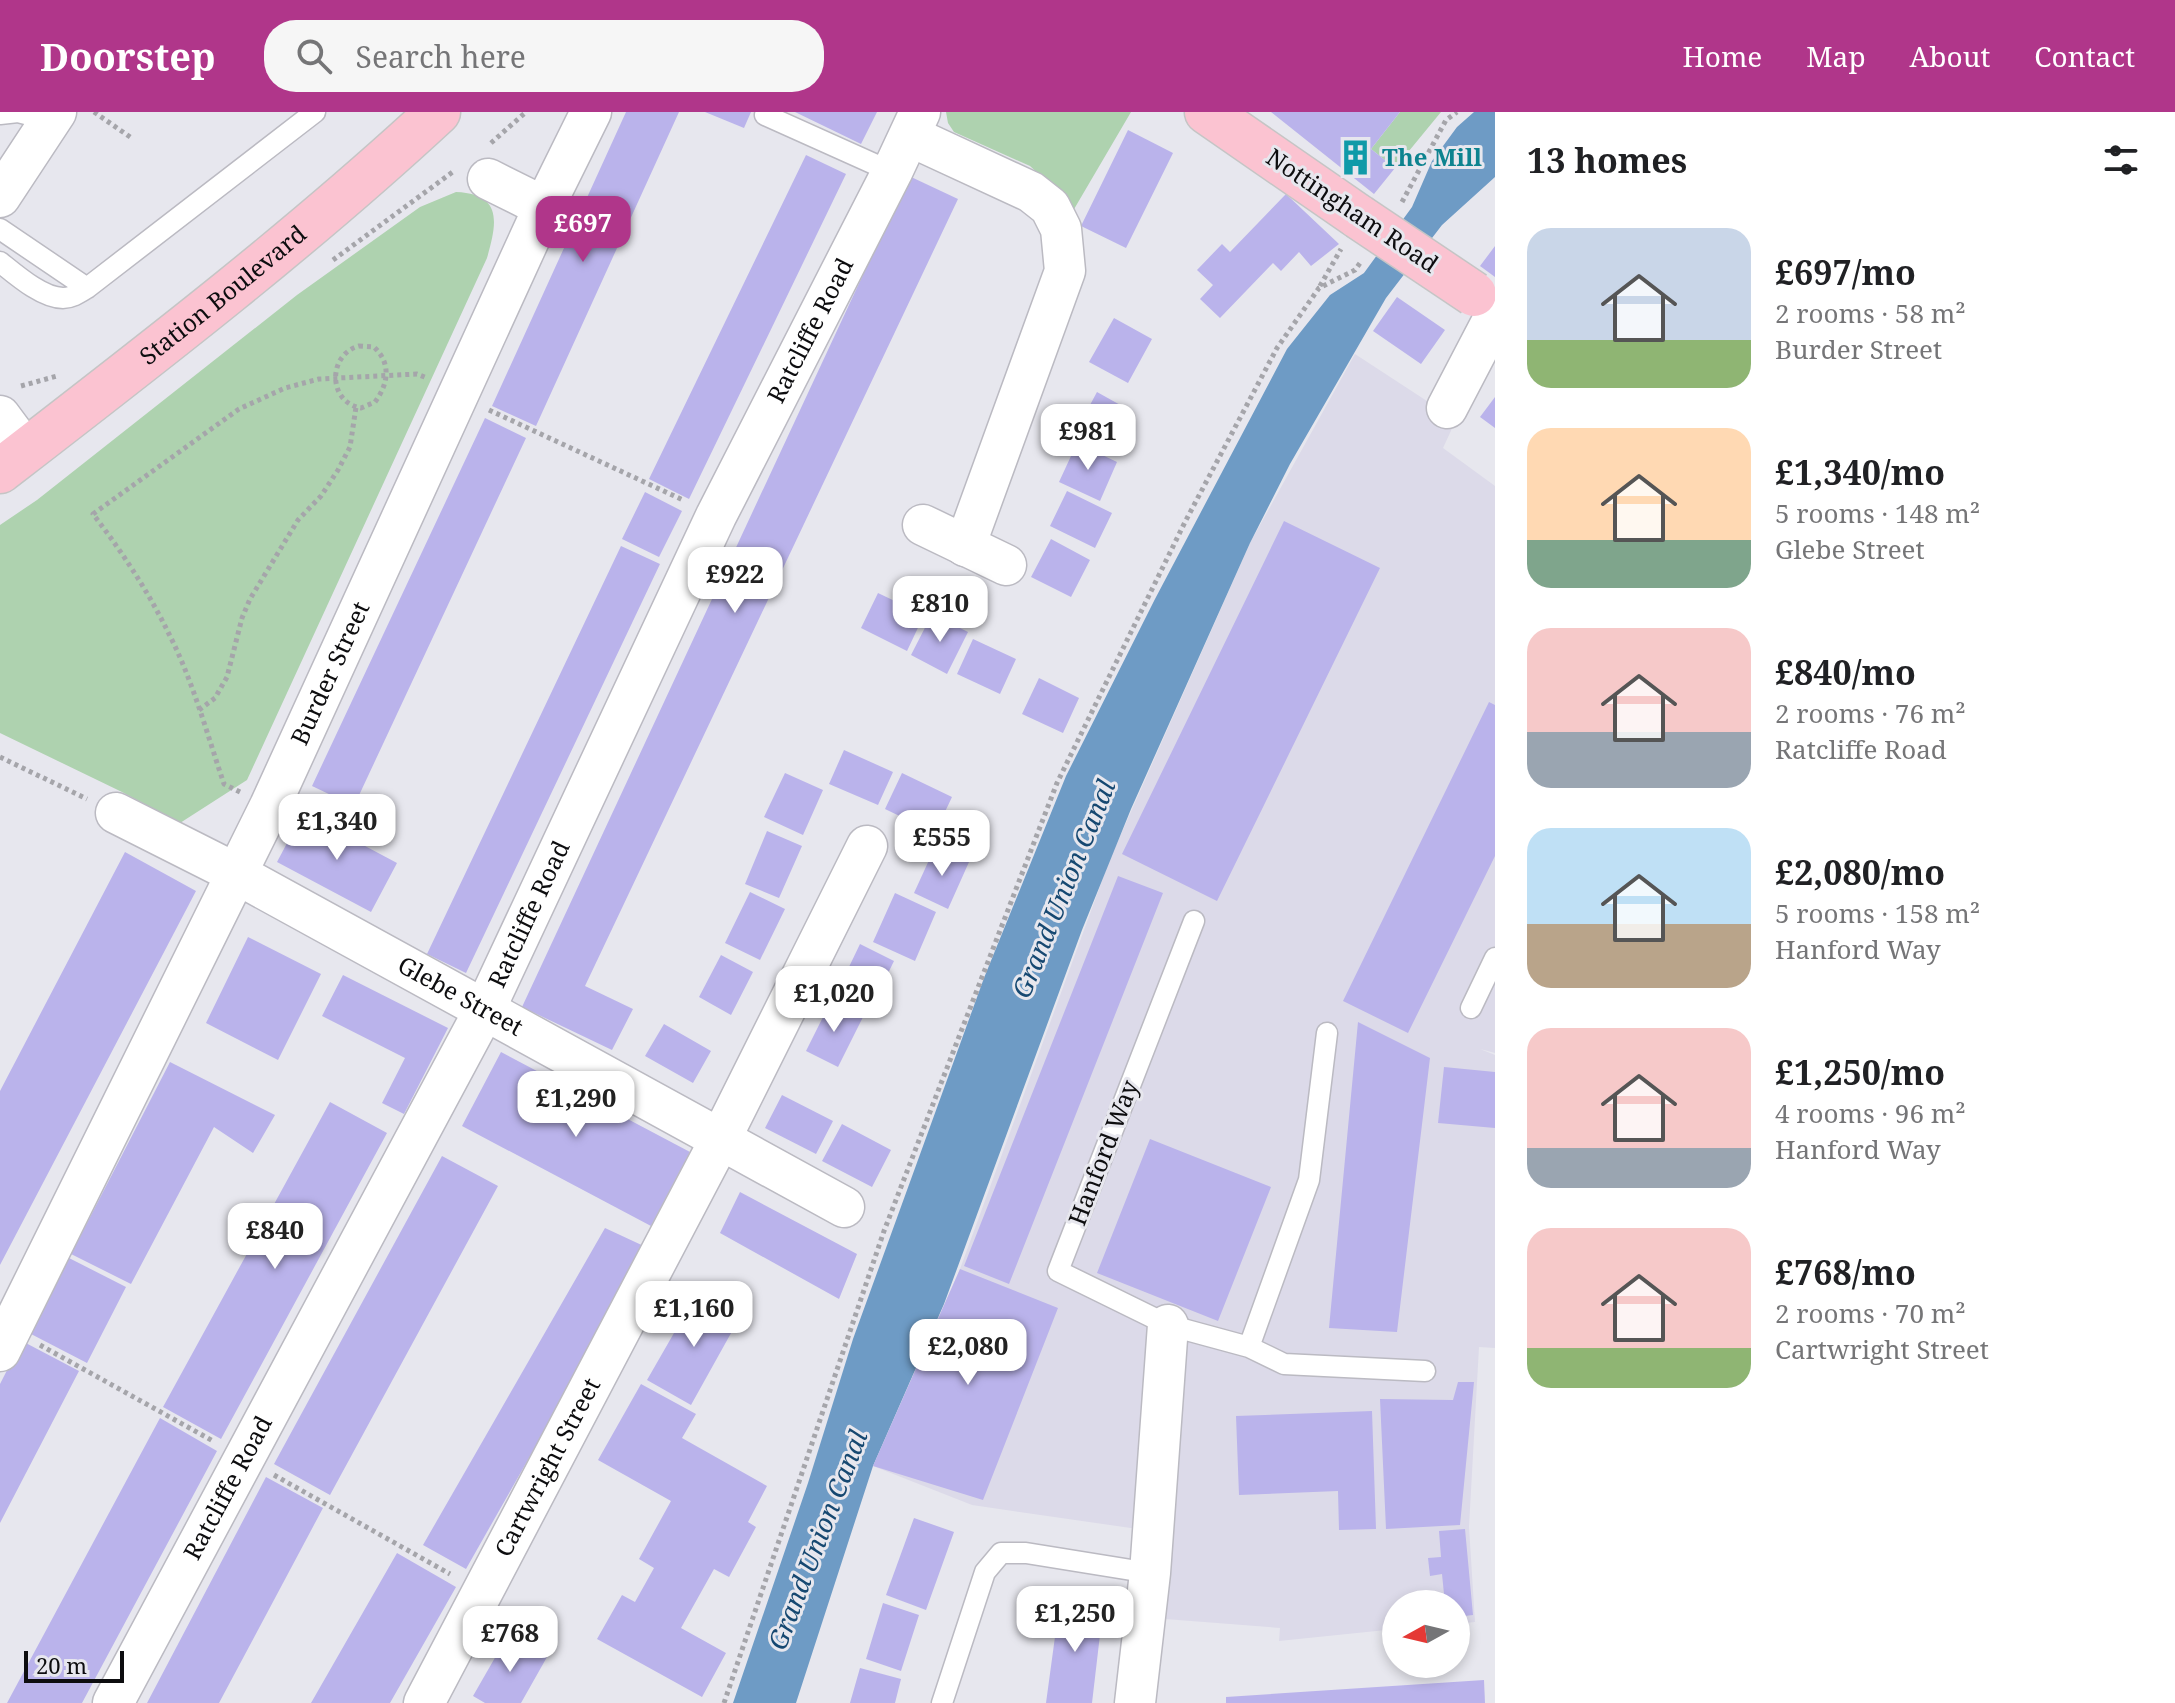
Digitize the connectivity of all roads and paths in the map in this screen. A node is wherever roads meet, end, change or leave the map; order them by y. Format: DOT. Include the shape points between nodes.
graph roads {
  1 [pos="94,112"];
  2 [pos="315,112"];
  3 [pos="438,112"];
  4 [pos="591,112"];
  5 [pos="1207,112"];
  6 [pos="1457,112"];
  7 [pos="0,114"];
  8 [pos="765,115"];
  9 [pos="53,116"];
  10 [pos="915,124"];
  11 [pos="133,139"];
  12 [pos="892,172"];
  13 [pos="488,179"];
  14 [pos="0,197"];
  15 [pos="1401,205"];
  16 [pos="544,207"];
  17 [pos="0,229"];
  18 [pos="1354,242"];
  19 [pos="0,262"];
  20 [pos="87,288"];
  21 [pos="1319,288"];
  22 [pos="1488,307"];
  23 [pos="386,376"];
  24 [pos="337,378"];
  25 [pos="460,395"];
  26 [pos="356,407"];
  27 [pos="1447,408"];
  28 [pos="0,416"];
  29 [pos="13,461"];
  30 [pos="716,516"];
  31 [pos="923,525"];
  32 [pos="965,546"];
  33 [pos="1006,565"];
  34 [pos="199,710"];
  35 [pos="0,757"];
  36 [pos="270,806"];
  37 [pos="116,813"];
  38 [pos="867,846"];
  39 [pos="237,874"];
  40 [pos="1194,921"];
  41 [pos="1495,958"];
  42 [pos="1471,1008"];
  43 [pos="484,1011"];
  44 [pos="1327,1033"];
  45 [pos="720,1140"];
  46 [pos="844,1207"];
  47 [pos="1168,1325"];
  48 [pos="1249,1347"];
  49 [pos="0,1351"];
  50 [pos="1425,1371"];
  51 [pos="1150,1573"];
  52 [pos="433,1700"];
  53 [pos="113,1703"];
  54 [pos="724,1703"];
  55 [pos="942,1703"];
  56 [pos="1135,1703"];
  1 -- 11 [label="path"];
  2 -- 20 [label="lane"];
  3 -- 29 [label="main road, Station Boulevard" via="167,342"];
  4 -- 16 [label="street, Burder Street"];
  5 -- 18 [label="main road, Nottingham Road"];
  6 -- 15 [label="path" via="1446,120"];
  7 -- 9 [label="lane"];
  8 -- 12 [label="lane"];
  9 -- 14 [label="street"];
  10 -- 12 [label="street, Ratcliffe Road"];
  10 -- 32 [label="street" via="1031,192 1050,207 1061,229 1065,271"];
  12 -- 30 [label="street, Ratcliffe Road"];
  13 -- 16 [label="street"];
  16 -- 25 [label="street, Burder Street"];
  17 -- 20 [label="lane"];
  18 -- 21 [label="path"];
  18 -- 21 [label="path" via="1355,270"];
  18 -- 22 [label="main road, Nottingham Road, bridge"];
  19 -- 20 [label="lane" via="49,295 73,296"];
  21 -- 54 [label="path" via="1277,348 1057,783 884,1231"];
  22 -- 27 [label="street"];
  23 -- 24 [label="path"];
  23 -- 24 [label="path" via="384,356 374,347 359,346 341,357"];
  23 -- 25 [label="path" via="417,374"];
  23 -- 26 [label="path" via="375,402"];
  24 -- 26 [label="path" via="343,402"];
  24 -- 34 [label="path" via="285,388 239,409 93,514 125,556 169,633"];
  25 -- 30 [label="path"];
  25 -- 36 [label="street, Burder Street"];
  26 -- 34 [label="path" via="350,447 250,599 227,677 215,698"];
  28 -- 29 [label="street"];
  30 -- 43 [label="street, Ratcliffe Road"];
  31 -- 32 [label="street"];
  32 -- 33 [label="street"];
  34 -- 36 [label="path" via="224,784"];
  35 -- 37 [label="path"];
  36 -- 39 [label="street, Burder Street"];
  37 -- 39 [label="street, Glebe Street"];
  38 -- 45 [label="street, Cartwright Street"];
  39 -- 43 [label="street, Glebe Street"];
  39 -- 49 [label="street, Burder Street"];
  40 -- 47 [label="lane, Hanford Way" via="1058,1271"];
  41 -- 42 [label="lane"];
  43 -- 45 [label="street, Glebe Street"];
  43 -- 53 [label="street, Ratcliffe Road"];
  44 -- 48 [label="lane" via="1309,1180"];
  45 -- 46 [label="street, Glebe Street"];
  45 -- 52 [label="street, Cartwright Street"];
  47 -- 48 [label="lane, Hanford Way"];
  47 -- 51 [label="street"];
  48 -- 50 [label="lane, Hanford Way" via="1284,1364"];
  51 -- 55 [label="lane" via="1001,1553 985,1572"];
  51 -- 56 [label="street"];
}
